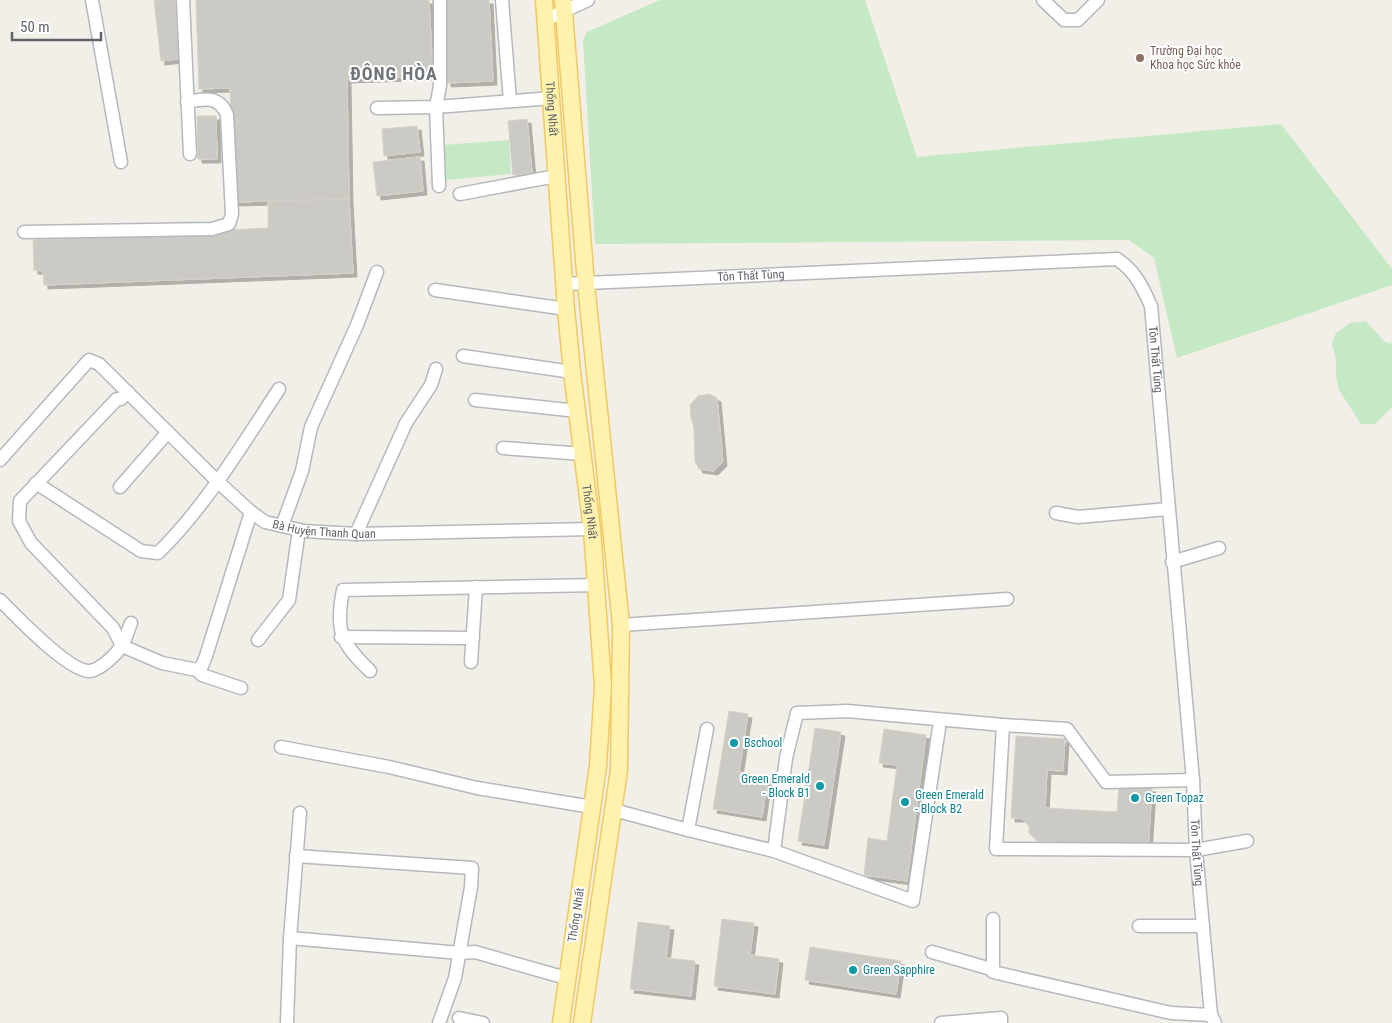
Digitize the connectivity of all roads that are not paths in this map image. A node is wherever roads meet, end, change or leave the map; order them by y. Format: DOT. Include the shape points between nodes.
graph roads {
  1 [pos="92,0"];
  2 [pos="183,0"];
  3 [pos="440,0"];
  4 [pos="502,0"];
  5 [pos="588,0"];
  6 [pos="1043,0"];
  7 [pos="1098,0"];
  8 [pos="545,1"];
  9 [pos="563,5"];
  10 [pos="545,20"];
  11 [pos="552,98"];
  12 [pos="510,101"];
  13 [pos="187,102"];
  14 [pos="436,107"];
  15 [pos="377,108"];
  16 [pos="190,154"];
  17 [pos="121,162"];
  18 [pos="556,176"];
  19 [pos="439,186"];
  20 [pos="460,194"];
  21 [pos="24,232"];
  22 [pos="377,272"];
  23 [pos="565,284"];
  24 [pos="586,284"];
  25 [pos="435,290"];
  26 [pos="566,309"];
  27 [pos="463,356"];
  28 [pos="436,370"];
  29 [pos="572,372"];
  30 [pos="279,389"];
  31 [pos="125,395"];
  32 [pos="475,400"];
  33 [pos="577,411"];
  34 [pos="168,432"];
  35 [pos="503,448"];
  36 [pos="583,454"];
  37 [pos="0,460"];
  38 [pos="217,481"];
  39 [pos="36,483"];
  40 [pos="120,487"];
  41 [pos="1168,509"];
  42 [pos="252,512"];
  43 [pos="1056,513"];
  44 [pos="282,526"];
  45 [pos="592,529"];
  46 [pos="299,530"];
  47 [pos="356,534"];
  48 [pos="1219,548"];
  49 [pos="1172,562"];
  50 [pos="596,585"];
  51 [pos="476,587"];
  52 [pos="1007,599"];
  53 [pos="0,600"];
  54 [pos="131,623"];
  55 [pos="621,625"];
  56 [pos="341,637"];
  57 [pos="473,638"];
  58 [pos="258,640"];
  59 [pos="122,646"];
  60 [pos="471,662"];
  61 [pos="197,670"];
  62 [pos="370,671"];
  63 [pos="241,688"];
  64 [pos="1003,725"];
  65 [pos="939,728"];
  66 [pos="707,729"];
  67 [pos="281,747"];
  68 [pos="1193,780"];
  69 [pos="592,807"];
  70 [pos="614,810"];
  71 [pos="300,813"];
  72 [pos="688,830"];
  73 [pos="1247,841"];
  74 [pos="1196,850"];
  75 [pos="774,851"];
  76 [pos="296,856"];
  77 [pos="993,918"];
  78 [pos="1139,926"];
  79 [pos="1203,926"];
  80 [pos="290,938"];
  81 [pos="932,952"];
  82 [pos="460,953"];
  83 [pos="991,969"];
  84 [pos="566,978"];
  85 [pos="460,1018"];
  86 [pos="1213,1019"];
  87 [pos="287,1023"];
  88 [pos="439,1023"];
  89 [pos="483,1023"];
  90 [pos="561,1023"];
  91 [pos="582,1023"];
  92 [pos="941,1023"];
  93 [pos="1002,1023"];
  1 -- 17 [label="street"];
  2 -- 13 [label="street"];
  3 -- 14 [label="street" via="440,86"];
  4 -- 12 [label="street"];
  5 -- 9 [label="street"];
  6 -- 7 [label="street" via="1064,20 1078,20"];
  8 -- 10 [label="main road, Thống Nhất"];
  9 -- 10 [label="street"];
  9 -- 24 [label="main road, Thống Nhất"];
  10 -- 11 [label="main road, Thống Nhất"];
  11 -- 12 [label="street"];
  11 -- 18 [label="main road, Thống Nhất"];
  12 -- 14 [label="street"];
  13 -- 16 [label="street"];
  13 -- 21 [label="street" via="206,98 216,100 223,105 227,115 232,214 229,224 212,229"];
  14 -- 15 [label="street"];
  14 -- 19 [label="street"];
  18 -- 20 [label="street"];
  18 -- 23 [label="main road, Thống Nhất"];
  22 -- 44 [label="street" via="311,427 302,471"];
  23 -- 24 [label="street, Tôn Thất Tùng"];
  23 -- 26 [label="main road, Thống Nhất"];
  24 -- 41 [label="street, Tôn Thất Tùng" via="1117,259 1130,268 1151,306"];
  24 -- 55 [label="main road, Thống Nhất"];
  25 -- 26 [label="street"];
  26 -- 29 [label="main road, Thống Nhất"];
  27 -- 29 [label="street"];
  28 -- 47 [label="street" via="402,431"];
  29 -- 33 [label="main road, Thống Nhất"];
  30 -- 38 [label="street"];
  31 -- 34 [label="street, Bà Huyện Thanh Quan"];
  31 -- 37 [label="street, Bà Huyện Thanh Quan" via="99,364 89,360"];
  31 -- 39 [label="street" via="117,399"];
  32 -- 33 [label="street"];
  33 -- 36 [label="main road, Thống Nhất"];
  34 -- 38 [label="street, Bà Huyện Thanh Quan"];
  34 -- 40 [label="street"];
  35 -- 36 [label="street"];
  36 -- 45 [label="main road, Thống Nhất"];
  38 -- 39 [label="street" via="172,540 153,554 141,551"];
  38 -- 42 [label="street, Bà Huyện Thanh Quan"];
  39 -- 59 [label="street" via="20,501 19,521 31,543 113,628"];
  41 -- 43 [label="street" via="1078,517"];
  41 -- 49 [label="street, Tôn Thất Tùng"];
  42 -- 44 [label="street, Bà Huyện Thanh Quan" via="265,522"];
  42 -- 61 [label="street" via="206,656"];
  44 -- 46 [label="street, Bà Huyện Thanh Quan"];
  45 -- 47 [label="street, Bà Huyện Thanh Quan"];
  45 -- 50 [label="main road, Thống Nhất"];
  46 -- 47 [label="street, Bà Huyện Thanh Quan"];
  46 -- 58 [label="street" via="289,600"];
  48 -- 49 [label="street"];
  49 -- 68 [label="street, Tôn Thất Tùng"];
  50 -- 51 [label="street"];
  50 -- 69 [label="main road, Thống Nhất" via="603,686"];
  51 -- 56 [label="street" via="343,590"];
  51 -- 57 [label="street"];
  52 -- 55 [label="street"];
  53 -- 59 [label="street" via="78,670 99,668"];
  54 -- 59 [label="street"];
  55 -- 70 [label="main road, Thống Nhất" via="619,760"];
  56 -- 57 [label="street"];
  56 -- 62 [label="street"];
  57 -- 60 [label="street"];
  59 -- 61 [label="street" via="162,663"];
  61 -- 63 [label="street" via="202,675"];
  64 -- 68 [label="street" via="1066,729 1106,782"];
  64 -- 74 [label="street" via="996,849"];
  64 -- 75 [label="street" via="846,711 797,714 786,758"];
  65 -- 75 [label="street" via="913,901"];
  66 -- 72 [label="street"];
  67 -- 69 [label="street" via="389,767 477,788"];
  68 -- 74 [label="street, Tôn Thất Tùng"];
  69 -- 84 [label="main road, Thống Nhất"];
  70 -- 72 [label="street"];
  70 -- 91 [label="main road, Thống Nhất"];
  71 -- 76 [label="street"];
  72 -- 75 [label="street"];
  73 -- 74 [label="street"];
  74 -- 79 [label="street, Tôn Thất Tùng"];
  76 -- 80 [label="street"];
  76 -- 82 [label="street" via="472,868"];
  77 -- 83 [label="street"];
  78 -- 79 [label="street"];
  79 -- 86 [label="street, Tôn Thất Tùng"];
  80 -- 82 [label="street"];
  80 -- 87 [label="street"];
  81 -- 83 [label="street"];
  82 -- 84 [label="street" via="475,952"];
  82 -- 88 [label="street"];
  83 -- 86 [label="street"];
  84 -- 90 [label="main road, Thống Nhất"];
  85 -- 89 [label="street"];
  92 -- 93 [label="street" via="1001,1018"];
}
